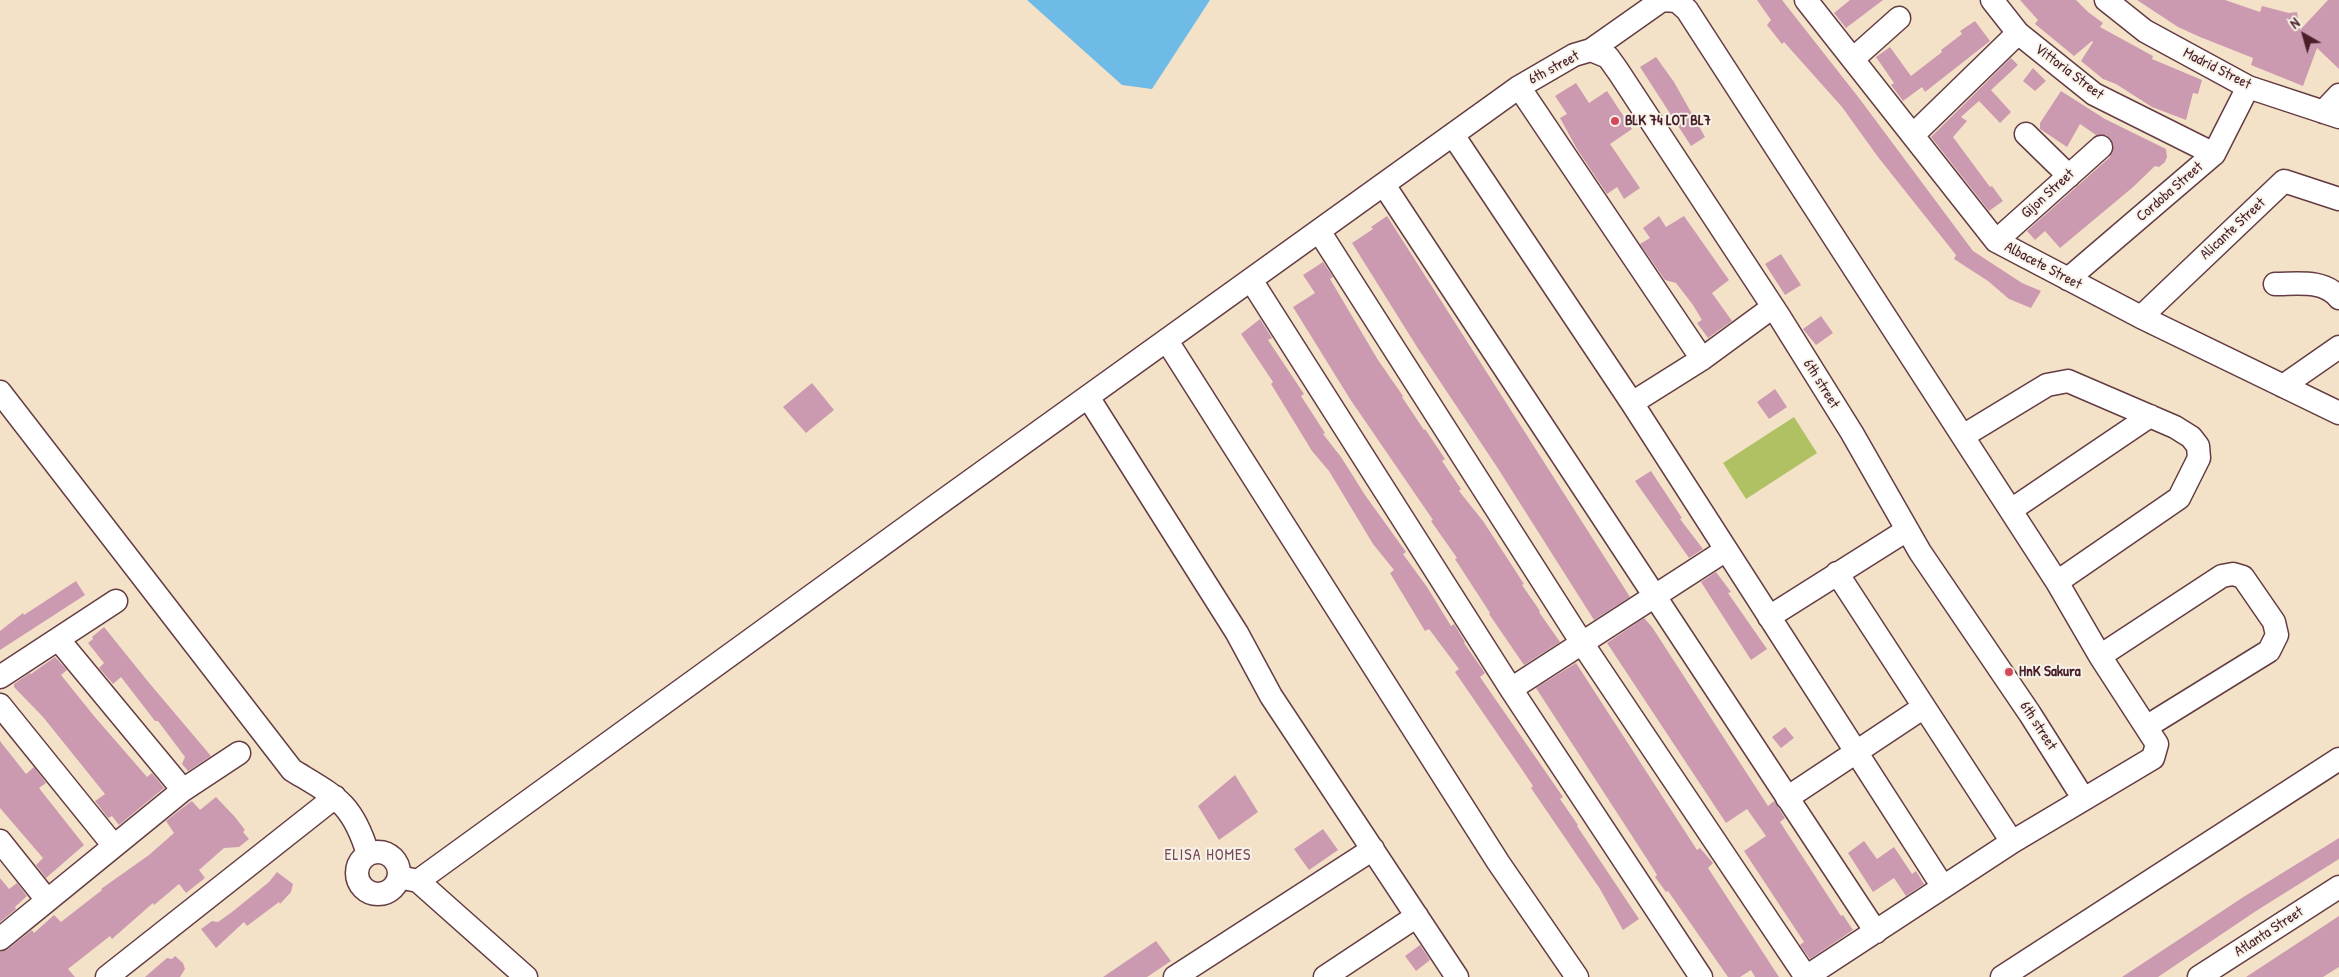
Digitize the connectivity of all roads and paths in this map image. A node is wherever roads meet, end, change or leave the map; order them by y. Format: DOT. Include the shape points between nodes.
graph roads {
  1 [pos="1806,0"];
  2 [pos="1992,0"];
  3 [pos="2106,0"];
  4 [pos="1899,18"];
  5 [pos="2018,33"];
  6 [pos="1591,50"];
  7 [pos="1853,59"];
  8 [pos="1519,87"];
  9 [pos="2248,87"];
  10 [pos="2339,95"];
  11 [pos="2331,115"];
  12 [pos="2026,134"];
  13 [pos="1453,135"];
  14 [pos="1913,135"];
  15 [pos="2101,147"];
  16 [pos="2214,154"];
  17 [pos="2069,176"];
  18 [pos="1384,185"];
  19 [pos="2339,199"];
  20 [pos="1319,231"];
  21 [pos="1996,241"];
  22 [pos="2068,279"];
  23 [pos="1251,280"];
  24 [pos="2275,284"];
  25 [pos="2339,298"];
  26 [pos="1773,307"];
  27 [pos="2141,317"];
  28 [pos="1167,341"];
  29 [pos="2339,347"];
  30 [pos="1702,359"];
  31 [pos="2283,386"];
  32 [pos="1,394"];
  33 [pos="1088,396"];
  34 [pos="1632,403"];
  35 [pos="2339,413"];
  36 [pos="2150,416"];
  37 [pos="1963,436"];
  38 [pos="2011,510"];
  39 [pos="1907,530"];
  40 [pos="1726,550"];
  41 [pos="1837,573"];
  42 [pos="2057,582"];
  43 [pos="1654,597"];
  44 [pos="116,601"];
  45 [pos="1769,617"];
  46 [pos="58,639"];
  47 [pos="1582,643"];
  48 [pos="2100,656"];
  49 [pos="0,677"];
  50 [pos="1511,689"];
  51 [pos="0,705"];
  52 [pos="1924,707"];
  53 [pos="2146,727"];
  54 [pos="1856,751"];
  55 [pos="239,753"];
  56 [pos="2339,759"];
  57 [pos="183,790"];
  58 [pos="335,796"];
  59 [pos="1787,798"];
  60 [pos="2083,798"];
  61 [pos="0,841"];
  62 [pos="2012,842"];
  63 [pos="114,846"];
  64 [pos="1373,849"];
  65 [pos="368,854"];
  66 [pos="408,879"];
  67 [pos="2339,887"];
  68 [pos="1943,888"];
  69 [pos="47,900"];
  70 [pos="1417,916"];
  71 [pos="1876,932"];
  72 [pos="0,939"];
  73 [pos="107,977"];
  74 [pos="526,977"];
  75 [pos="1175,977"];
  76 [pos="1325,977"];
  77 [pos="1457,977"];
  78 [pos="1577,977"];
  79 [pos="1701,977"];
  80 [pos="1806,977"];
  81 [pos="2002,977"];
  82 [pos="2199,977"];
  1 -- 7 [label="street, Albacete Street"];
  2 -- 5 [label="street, Vittoria Street"];
  3 -- 9 [label="street, Madrid Street" via="2145,31"];
  4 -- 7 [label="street"];
  5 -- 14 [label="street"];
  5 -- 16 [label="street, Vittoria Street" via="2094,94"];
  6 -- 8 [label="street, 6th street" via="1574,55"];
  6 -- 26 [label="street, 6th street" via="1608,57 1618,71"];
  6 -- 37 [label="street" via="1662,0 1677,1 1687,10"];
  7 -- 14 [label="street, Albacete Street"];
  8 -- 13 [label="street, 6th street"];
  8 -- 30 [label="street"];
  9 -- 11 [label="street, Madrid Street"];
  9 -- 16 [label="street, Cordoba Street"];
  10 -- 11 [label="street"];
  12 -- 17 [label="street"];
  13 -- 18 [label="street, 6th street"];
  13 -- 34 [label="street"];
  14 -- 21 [label="street, Albacete Street"];
  15 -- 17 [label="street, Gijon Street"];
  16 -- 22 [label="street, Cordoba Street"];
  17 -- 21 [label="street, Gijon Street"];
  18 -- 20 [label="street, 6th street"];
  18 -- 43 [label="street"];
  19 -- 27 [label="street, Alicante Street" via="2284,182"];
  20 -- 23 [label="street, 6th street"];
  20 -- 47 [label="street"];
  21 -- 22 [label="street, Albacete Street"];
  22 -- 27 [label="street, Albacete Street"];
  23 -- 28 [label="street, 6th street"];
  23 -- 50 [label="street"];
  24 -- 25 [label="street" via="2314,284"];
  26 -- 30 [label="street"];
  26 -- 39 [label="street, 6th street" via="1852,433"];
  27 -- 31 [label="street, Albacete Street"];
  28 -- 33 [label="street, 6th street"];
  28 -- 78 [label="street" via="1498,862"];
  29 -- 31 [label="street"];
  30 -- 34 [label="street"];
  31 -- 35 [label="street, Albacete Street"];
  32 -- 58 [label="street" via="292,770"];
  33 -- 64 [label="street" via="1237,632 1271,696"];
  33 -- 66 [label="street, 6th street"];
  34 -- 40 [label="street"];
  36 -- 37 [label="street" via="2068,382 2047,386"];
  36 -- 38 [label="street"];
  36 -- 42 [label="street" via="2175,427 2198,446 2199,458 2179,498"];
  37 -- 38 [label="street"];
  38 -- 42 [label="street"];
  39 -- 41 [label="street"];
  39 -- 60 [label="street, 6th street"];
  40 -- 43 [label="street"];
  40 -- 45 [label="street"];
  41 -- 45 [label="street"];
  41 -- 52 [label="street"];
  42 -- 48 [label="street"];
  43 -- 47 [label="street"];
  43 -- 59 [label="street"];
  44 -- 46 [label="street"];
  45 -- 54 [label="street"];
  46 -- 49 [label="street"];
  46 -- 57 [label="street"];
  47 -- 50 [label="street"];
  47 -- 80 [label="street"];
  48 -- 53 [label="street"];
  48 -- 53 [label="street" via="2222,576 2234,574 2243,577 2274,622 2277,635 2269,651"];
  50 -- 79 [label="street"];
  51 -- 63 [label="street"];
  52 -- 54 [label="street"];
  52 -- 62 [label="street"];
  53 -- 60 [label="street" via="2157,744 2153,758"];
  54 -- 59 [label="street"];
  54 -- 68 [label="street"];
  55 -- 57 [label="street"];
  56 -- 81 [label="street"];
  57 -- 63 [label="street"];
  58 -- 65 [label="street" via="356,821"];
  58 -- 73 [label="street"];
  59 -- 71 [label="street"];
  60 -- 62 [label="street"];
  61 -- 69 [label="street"];
  62 -- 68 [label="street"];
  63 -- 69 [label="street"];
  64 -- 70 [label="street"];
  64 -- 75 [label="street"];
  65 -- 66 [label="street" via="388,854"];
  65 -- 66 [label="street" via="358,864 357,872 360,885 366,891 372,894 387,892"];
  66 -- 74 [label="street"];
  67 -- 82 [label="street, Atlanta Street"];
  68 -- 71 [label="street"];
  69 -- 72 [label="street"];
  70 -- 76 [label="street"];
  70 -- 77 [label="street"];
  71 -- 80 [label="street"];
}
